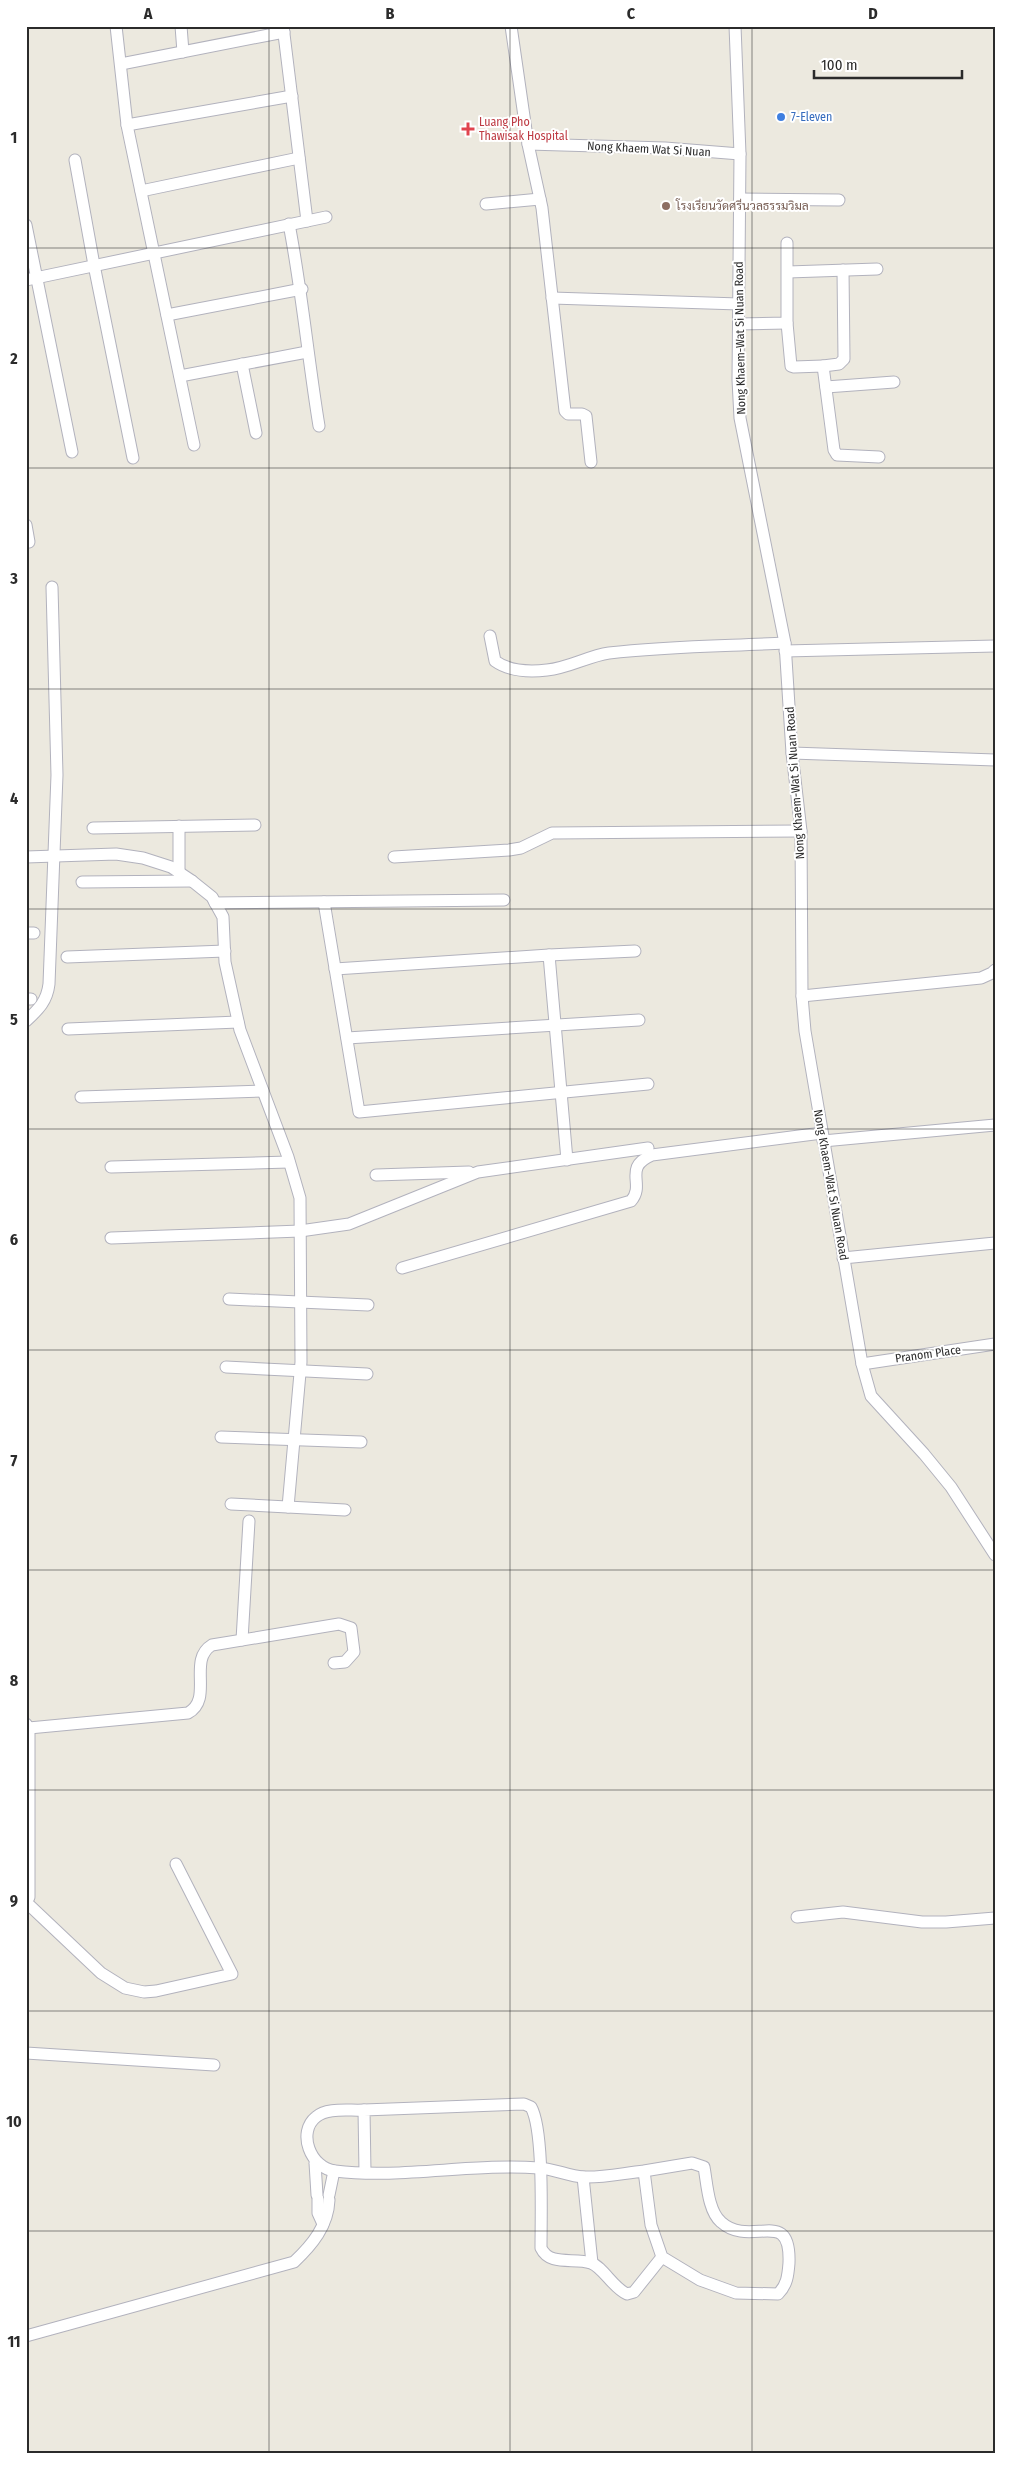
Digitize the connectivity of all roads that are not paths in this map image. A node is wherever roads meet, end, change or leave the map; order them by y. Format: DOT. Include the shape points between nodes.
graph roads {
  1 [pos="116,26"];
  2 [pos="181,26"];
  3 [pos="511,26"];
  4 [pos="735,26"];
  5 [pos="284,29"];
  6 [pos="183,52"];
  7 [pos="121,64"];
  8 [pos="292,96"];
  9 [pos="127,125"];
  10 [pos="528,144"];
  11 [pos="740,154"];
  12 [pos="299,158"];
  13 [pos="75,160"];
  14 [pos="141,191"];
  15 [pos="540,199"];
  16 [pos="740,199"];
  17 [pos="839,200"];
  18 [pos="486,204"];
  19 [pos="326,217"];
  20 [pos="307,221"];
  21 [pos="289,224"];
  22 [pos="26,225"];
  23 [pos="787,243"];
  24 [pos="154,253"];
  25 [pos="94,265"];
  26 [pos="877,269"];
  27 [pos="843,270"];
  28 [pos="788,272"];
  29 [pos="32,278"];
  30 [pos="302,289"];
  31 [pos="552,298"];
  32 [pos="739,304"];
  33 [pos="167,315"];
  34 [pos="787,323"];
  35 [pos="739,324"];
  36 [pos="307,352"];
  37 [pos="242,364"];
  38 [pos="823,366"];
  39 [pos="180,376"];
  40 [pos="894,382"];
  41 [pos="826,387"];
  42 [pos="319,426"];
  43 [pos="256,433"];
  44 [pos="194,445"];
  45 [pos="72,452"];
  46 [pos="879,457"];
  47 [pos="133,458"];
  48 [pos="591,462"];
  49 [pos="26,526"];
  50 [pos="30,542"];
  51 [pos="52,587"];
  52 [pos="490,636"];
  53 [pos="995,646"];
  54 [pos="785,647"];
  55 [pos="792,753"];
  56 [pos="995,760"];
  57 [pos="255,825"];
  58 [pos="179,826"];
  59 [pos="93,828"];
  60 [pos="801,831"];
  61 [pos="26,857"];
  62 [pos="394,857"];
  63 [pos="53,858"];
  64 [pos="179,873"];
  65 [pos="192,881"];
  66 [pos="82,882"];
  67 [pos="504,900"];
  68 [pos="324,902"];
  69 [pos="215,903"];
  70 [pos="224,951"];
  71 [pos="635,951"];
  72 [pos="549,955"];
  73 [pos="67,957"];
  74 [pos="335,969"];
  75 [pos="995,970"];
  76 [pos="802,996"];
  77 [pos="639,1020"];
  78 [pos="26,1021"];
  79 [pos="238,1022"];
  80 [pos="556,1024"];
  81 [pos="68,1029"];
  82 [pos="347,1038"];
  83 [pos="648,1084"];
  84 [pos="263,1091"];
  85 [pos="562,1093"];
  86 [pos="81,1097"];
  87 [pos="995,1125"];
  88 [pos="822,1137"];
  89 [pos="648,1148"];
  90 [pos="567,1160"];
  91 [pos="289,1162"];
  92 [pos="111,1167"];
  93 [pos="478,1172"];
  94 [pos="376,1175"];
  95 [pos="300,1231"];
  96 [pos="112,1238"];
  97 [pos="995,1243"];
  98 [pos="843,1258"];
  99 [pos="402,1268"];
  100 [pos="229,1298"];
  101 [pos="301,1302"];
  102 [pos="368,1305"];
  103 [pos="995,1344"];
  104 [pos="862,1364"];
  105 [pos="226,1367"];
  106 [pos="300,1371"];
  107 [pos="367,1374"];
  108 [pos="221,1437"];
  109 [pos="294,1439"];
  110 [pos="361,1442"];
  111 [pos="231,1504"];
  112 [pos="288,1506"];
  113 [pos="345,1510"];
  114 [pos="249,1521"];
  115 [pos="995,1555"];
  116 [pos="242,1640"];
  117 [pos="334,1663"];
  118 [pos="28,1730"];
  119 [pos="176,1864"];
  120 [pos="27,1903"];
  121 [pos="797,1917"];
  122 [pos="995,1918"];
  123 [pos="26,2053"];
  124 [pos="214,2066"];
  125 [pos="364,2110"];
  126 [pos="315,2163"];
  127 [pos="540,2168"];
  128 [pos="334,2171"];
  129 [pos="644,2171"];
  130 [pos="365,2172"];
  131 [pos="583,2177"];
  132 [pos="323,2197"];
  133 [pos="662,2257"];
  134 [pos="592,2263"];
  135 [pos="26,2336"];
  1 -- 7 [label="street"];
  2 -- 6 [label="street"];
  3 -- 10 [label="street"];
  4 -- 11 [label="street, Nong Khaem-Wat Si Nuan Road"];
  5 -- 6 [label="street"];
  5 -- 8 [label="street"];
  6 -- 7 [label="street"];
  7 -- 9 [label="street"];
  8 -- 9 [label="street"];
  8 -- 12 [label="street"];
  9 -- 14 [label="street"];
  10 -- 11 [label="street, Nong Khaem Wat Si Nuan" via="666,148"];
  10 -- 15 [label="street"];
  11 -- 16 [label="street, Nong Khaem-Wat Si Nuan Road"];
  12 -- 14 [label="street"];
  12 -- 20 [label="street"];
  13 -- 25 [label="street"];
  14 -- 24 [label="street"];
  15 -- 18 [label="street"];
  15 -- 31 [label="street"];
  16 -- 17 [label="street"];
  16 -- 32 [label="street, Nong Khaem-Wat Si Nuan Road"];
  19 -- 20 [label="street"];
  20 -- 21 [label="street"];
  21 -- 24 [label="street"];
  21 -- 30 [label="street"];
  22 -- 29 [label="street"];
  23 -- 28 [label="street"];
  24 -- 25 [label="street"];
  24 -- 33 [label="street"];
  25 -- 29 [label="street"];
  25 -- 47 [label="street"];
  26 -- 27 [label="street"];
  27 -- 28 [label="street"];
  27 -- 38 [label="street" via="844,359 839,364"];
  28 -- 34 [label="street"];
  29 -- 45 [label="street"];
  30 -- 33 [label="street"];
  30 -- 36 [label="street"];
  31 -- 32 [label="street"];
  31 -- 48 [label="street" via="565,411 586,416"];
  32 -- 35 [label="street, Nong Khaem-Wat Si Nuan Road"];
  33 -- 39 [label="street"];
  34 -- 35 [label="street"];
  34 -- 38 [label="street" via="791,366"];
  35 -- 54 [label="street, Nong Khaem-Wat Si Nuan Road" via="740,418"];
  36 -- 37 [label="street"];
  36 -- 42 [label="street"];
  37 -- 39 [label="street"];
  37 -- 43 [label="street"];
  38 -- 41 [label="street"];
  39 -- 44 [label="street"];
  40 -- 41 [label="street"];
  41 -- 46 [label="street" via="837,455"];
  49 -- 50 [label="street"];
  51 -- 63 [label="street" via="57,775"];
  52 -- 54 [label="street" via="495,662 503,667 527,670 547,670 610,653"];
  53 -- 54 [label="street"];
  54 -- 55 [label="street, Nong Khaem-Wat Si Nuan Road"];
  55 -- 56 [label="street"];
  55 -- 60 [label="street, Nong Khaem-Wat Si Nuan Road"];
  57 -- 58 [label="street"];
  58 -- 59 [label="street"];
  58 -- 64 [label="street"];
  60 -- 62 [label="street" via="552,833 521,848 509,850"];
  60 -- 76 [label="street, Nong Khaem-Wat Si Nuan Road"];
  61 -- 63 [label="street"];
  63 -- 64 [label="street" via="116,854 143,858"];
  63 -- 78 [label="street" via="47,996"];
  64 -- 65 [label="street"];
  65 -- 66 [label="street"];
  65 -- 69 [label="street"];
  67 -- 68 [label="street"];
  68 -- 69 [label="street"];
  68 -- 74 [label="street"];
  69 -- 70 [label="street" via="222,917"];
  70 -- 73 [label="street"];
  70 -- 79 [label="street"];
  71 -- 72 [label="street"];
  72 -- 74 [label="street"];
  72 -- 80 [label="street"];
  74 -- 82 [label="street"];
  75 -- 76 [label="street" via="981,978"];
  76 -- 88 [label="street, Nong Khaem-Wat Si Nuan Road"];
  77 -- 80 [label="street"];
  79 -- 81 [label="street"];
  79 -- 84 [label="street"];
  80 -- 82 [label="street"];
  80 -- 85 [label="street"];
  82 -- 85 [label="street" via="359,1112"];
  83 -- 85 [label="street"];
  84 -- 86 [label="street"];
  84 -- 91 [label="street"];
  85 -- 90 [label="street"];
  87 -- 88 [label="street"];
  88 -- 98 [label="street, Nong Khaem-Wat Si Nuan Road"];
  88 -- 99 [label="street" via="652,1154 636,1166 635,1196 631,1201"];
  89 -- 90 [label="street"];
  90 -- 93 [label="street"];
  91 -- 92 [label="street"];
  91 -- 95 [label="street" via="300,1198"];
  93 -- 94 [label="street"];
  93 -- 95 [label="street" via="349,1224"];
  95 -- 96 [label="street"];
  95 -- 101 [label="street"];
  97 -- 98 [label="street"];
  98 -- 104 [label="street, Nong Khaem-Wat Si Nuan Road"];
  100 -- 101 [label="street"];
  101 -- 102 [label="street"];
  101 -- 106 [label="street"];
  103 -- 104 [label="street, Pranom Place"];
  104 -- 115 [label="street, Nong Khaem-Wat Si Nuan Road" via="871,1396 951,1487"];
  105 -- 106 [label="street"];
  106 -- 107 [label="street"];
  106 -- 109 [label="street"];
  108 -- 109 [label="street"];
  109 -- 110 [label="street"];
  109 -- 112 [label="street"];
  111 -- 112 [label="street"];
  112 -- 113 [label="street"];
  114 -- 116 [label="street"];
  116 -- 117 [label="street" via="347,1625 352,1628 354,1652 346,1662"];
  116 -- 118 [label="street" via="205,1649 201,1657 200,1702 188,1713"];
  118 -- 120 [label="street"];
  119 -- 120 [label="street" via="232,1974 156,1991 125,1988 101,1973"];
  121 -- 122 [label="street" via="843,1912 922,1922"];
  123 -- 124 [label="street"];
  125 -- 126 [label="street" via="325,2112 315,2117 308,2139 309,2153"];
  125 -- 127 [label="street" via="524,2104 532,2107 536,2115"];
  125 -- 130 [label="street"];
  126 -- 128 [label="street"];
  126 -- 132 [label="street"];
  127 -- 130 [label="street"];
  127 -- 131 [label="street"];
  127 -- 134 [label="street" via="541,2248 544,2255 551,2259"];
  128 -- 130 [label="street"];
  128 -- 132 [label="street"];
  129 -- 131 [label="street"];
  129 -- 133 [label="street" via="651,2225"];
  129 -- 133 [label="street" via="699,2164 704,2167 719,2220 728,2228 739,2231 780,2232 790,2246 785,2287 772,2295 736,2293 700,2280"];
  131 -- 134 [label="street"];
  132 -- 135 [label="street" via="329,2214 313,2244 294,2262"];
  133 -- 134 [label="street" via="634,2292 627,2294"];
}
